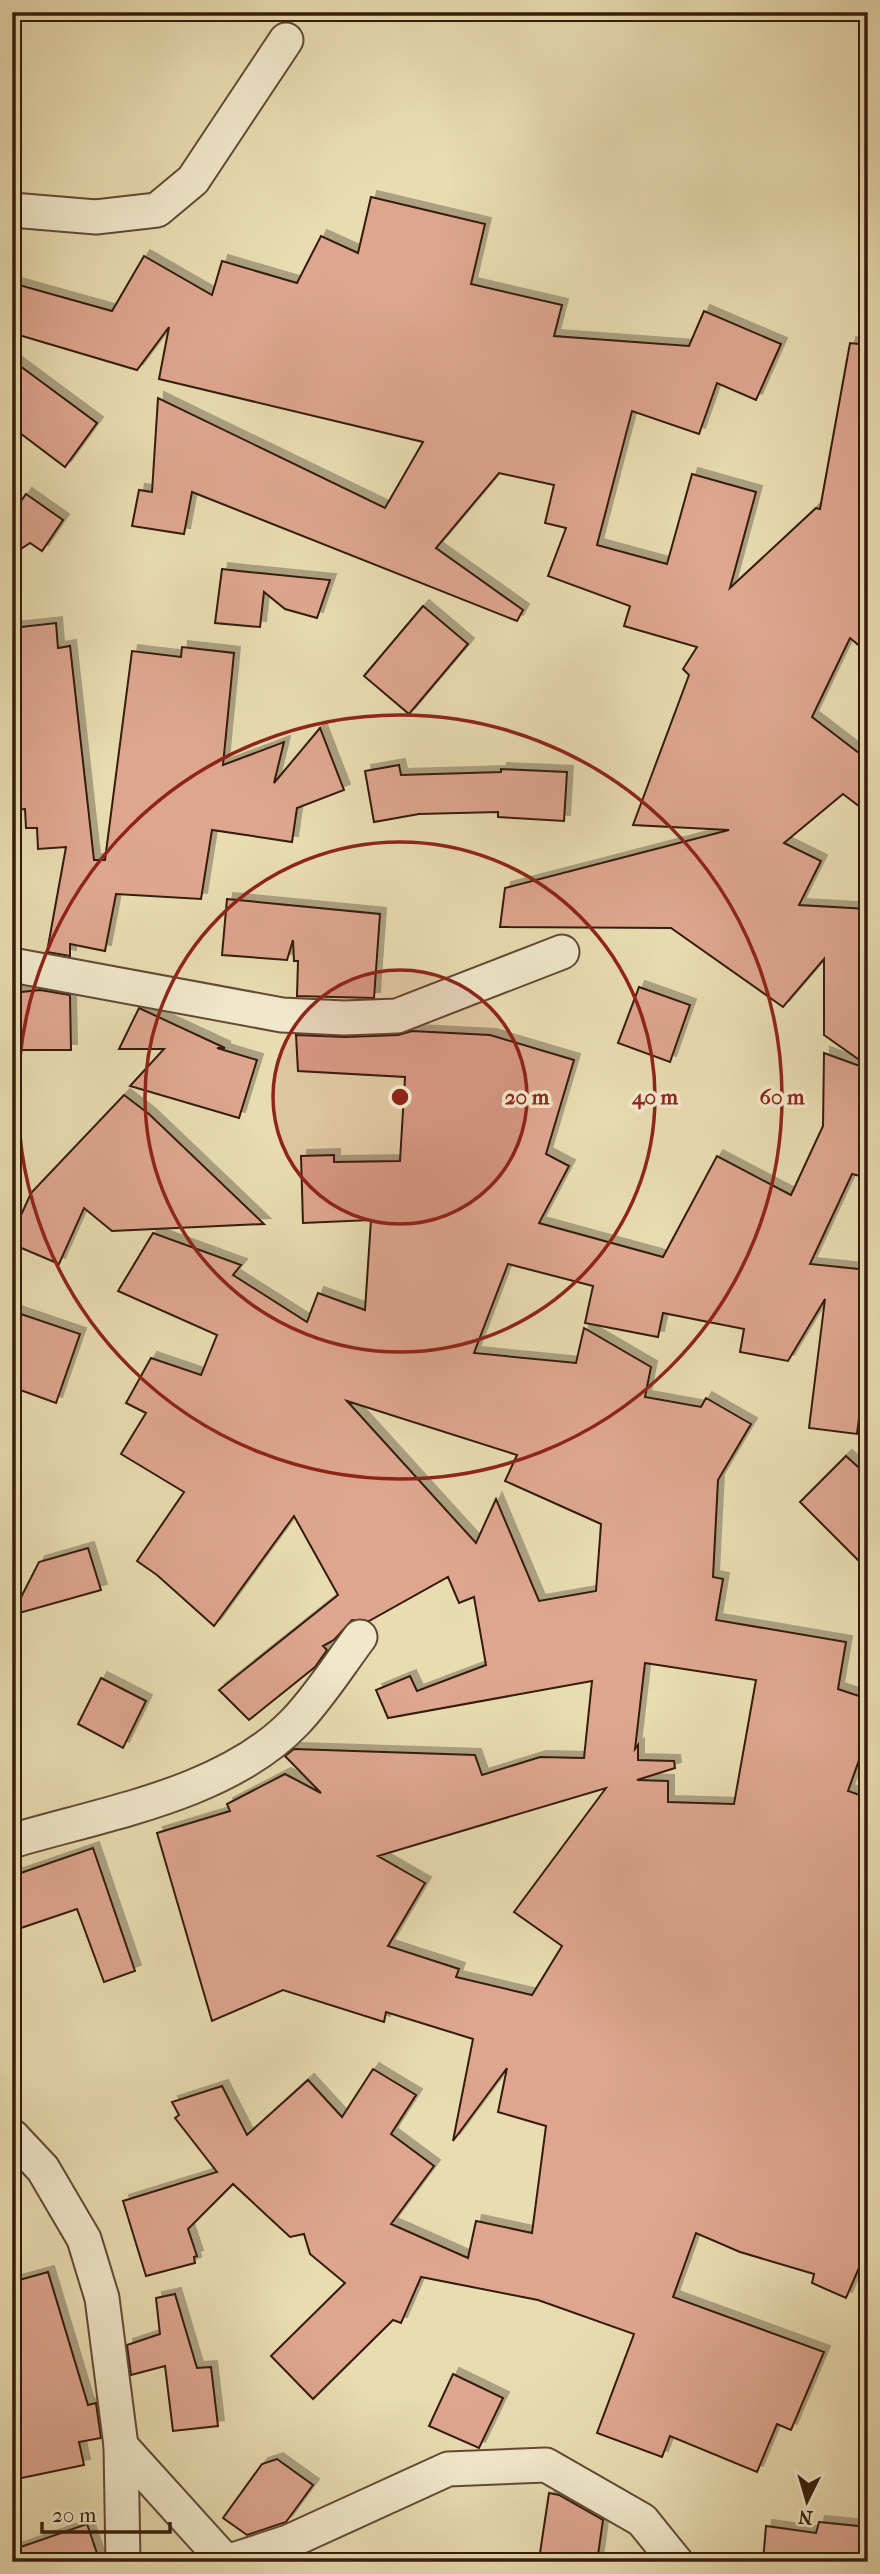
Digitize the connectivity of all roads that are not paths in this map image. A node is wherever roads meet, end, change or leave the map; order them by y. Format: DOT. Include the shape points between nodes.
graph roads {
  1 [pos="286,40"];
  2 [pos="12,210"];
  3 [pos="562,952"];
  4 [pos="12,965"];
  5 [pos="360,1637"];
  6 [pos="12,1840"];
  7 [pos="12,2136"];
  8 [pos="121,2446"];
  9 [pos="123,2562"];
  10 [pos="227,2562"];
  11 [pos="676,2562"];
  1 -- 2 [label="street" via="193,180 157,210 96,218"];
  3 -- 4 [label="street" via="397,1016 344,1018 282,1015"];
  5 -- 6 [label="street" via="294,1722 251,1759 204,1784"];
  7 -- 8 [label="street" via="43,2169 84,2239 102,2298"];
  8 -- 9 [label="street"];
  8 -- 10 [label="street"];
  10 -- 11 [label="street" via="288,2542 448,2469 546,2465 642,2520"];
}
